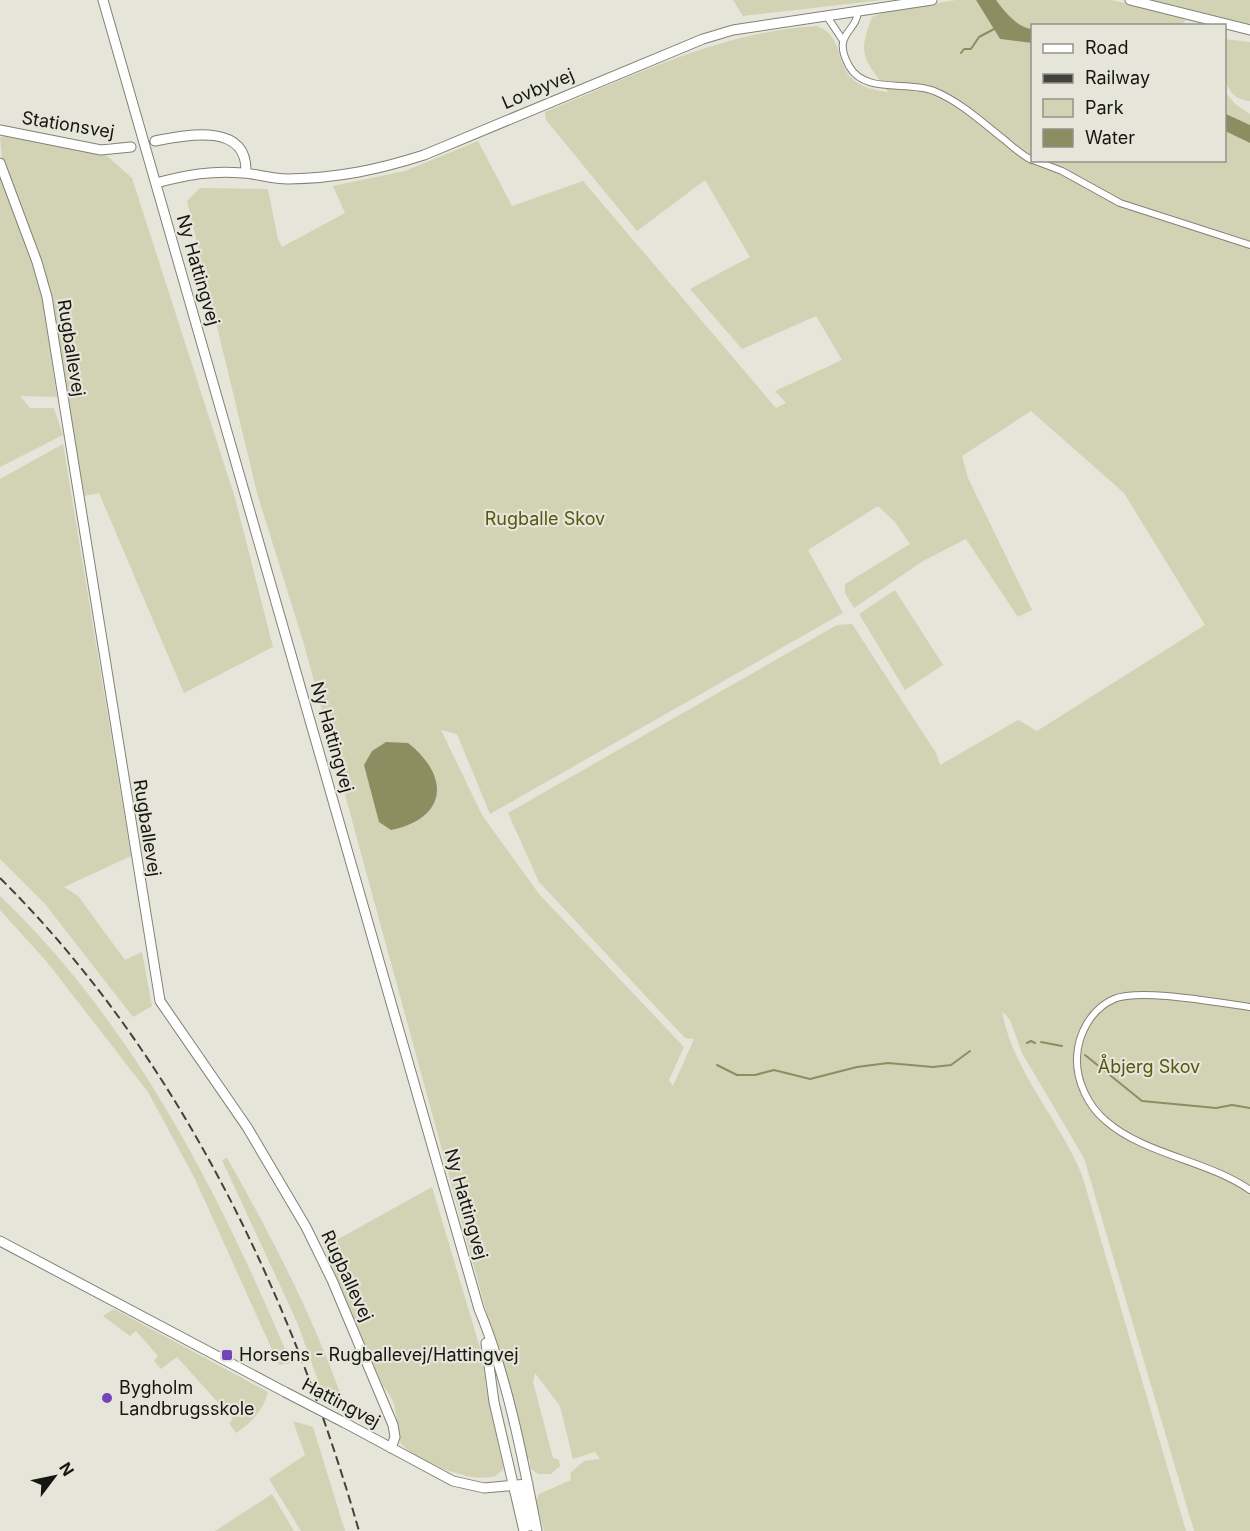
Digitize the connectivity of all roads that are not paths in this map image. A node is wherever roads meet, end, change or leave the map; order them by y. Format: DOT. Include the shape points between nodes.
graph roads {
  1 [pos="103,0"];
  2 [pos="932,0"];
  3 [pos="1130,0"];
  4 [pos="858,11"];
  5 [pos="826,15"];
  6 [pos="1250,30"];
  7 [pos="842,39"];
  8 [pos="0,130"];
  9 [pos="155,141"];
  10 [pos="131,147"];
  11 [pos="1031,159"];
  12 [pos="1038,162"];
  13 [pos="0,163"];
  14 [pos="246,173"];
  15 [pos="156,183"];
  16 [pos="1250,245"];
  17 [pos="1250,1007"];
  18 [pos="1250,1190"];
  19 [pos="0,1241"];
  20 [pos="479,1309"];
  21 [pos="391,1448"];
  22 [pos="528,1484"];
  23 [pos="514,1486"];
  24 [pos="524,1531"];
  25 [pos="531,1531"];
  26 [pos="537,1531"];
  1 -- 15 [label="street, Ny Hattingvej"];
  2 -- 4 [label="street, Lovbyvej"];
  3 -- 6 [label="street"];
  4 -- 5 [label="street, Lovbyvej"];
  4 -- 7 [label="street"];
  5 -- 7 [label="street"];
  5 -- 14 [label="street, Lovbyvej" via="733,30 703,39 424,155 382,168 341,177 286,179"];
  7 -- 11 [label="street" via="848,64 860,78 876,84 934,90"];
  8 -- 10 [label="street, Stationsvej" via="101,150"];
  9 -- 14 [label="street" via="183,135 232,140 243,148"];
  12 -- 16 [label="street" via="1120,203"];
  13 -- 21 [label="street, Rugballevej" via="47,297 160,1001 246,1127 306,1227 393,1425 395,1437"];
  14 -- 15 [label="street, Lovbyvej" via="205,171"];
  15 -- 20 [label="street, Ny Hattingvej"];
  17 -- 18 [label="street" via="1137,995 1114,999 1085,1024 1077,1044 1076,1068 1092,1105 1107,1122 1142,1142 1200,1163"];
  19 -- 21 [label="street, Hattingvej, bridge"];
  20 -- 22 [label="street, Ny Hattingvej"];
  20 -- 23 [label="street" via="494,1402"];
  21 -- 23 [label="street, Hattingvej" via="453,1481 484,1488"];
  22 -- 23 [label="street, Hattingvej"];
  22 -- 26 [label="street"];
  23 -- 24 [label="street"];
  23 -- 25 [label="street" via="524,1495"];
}
